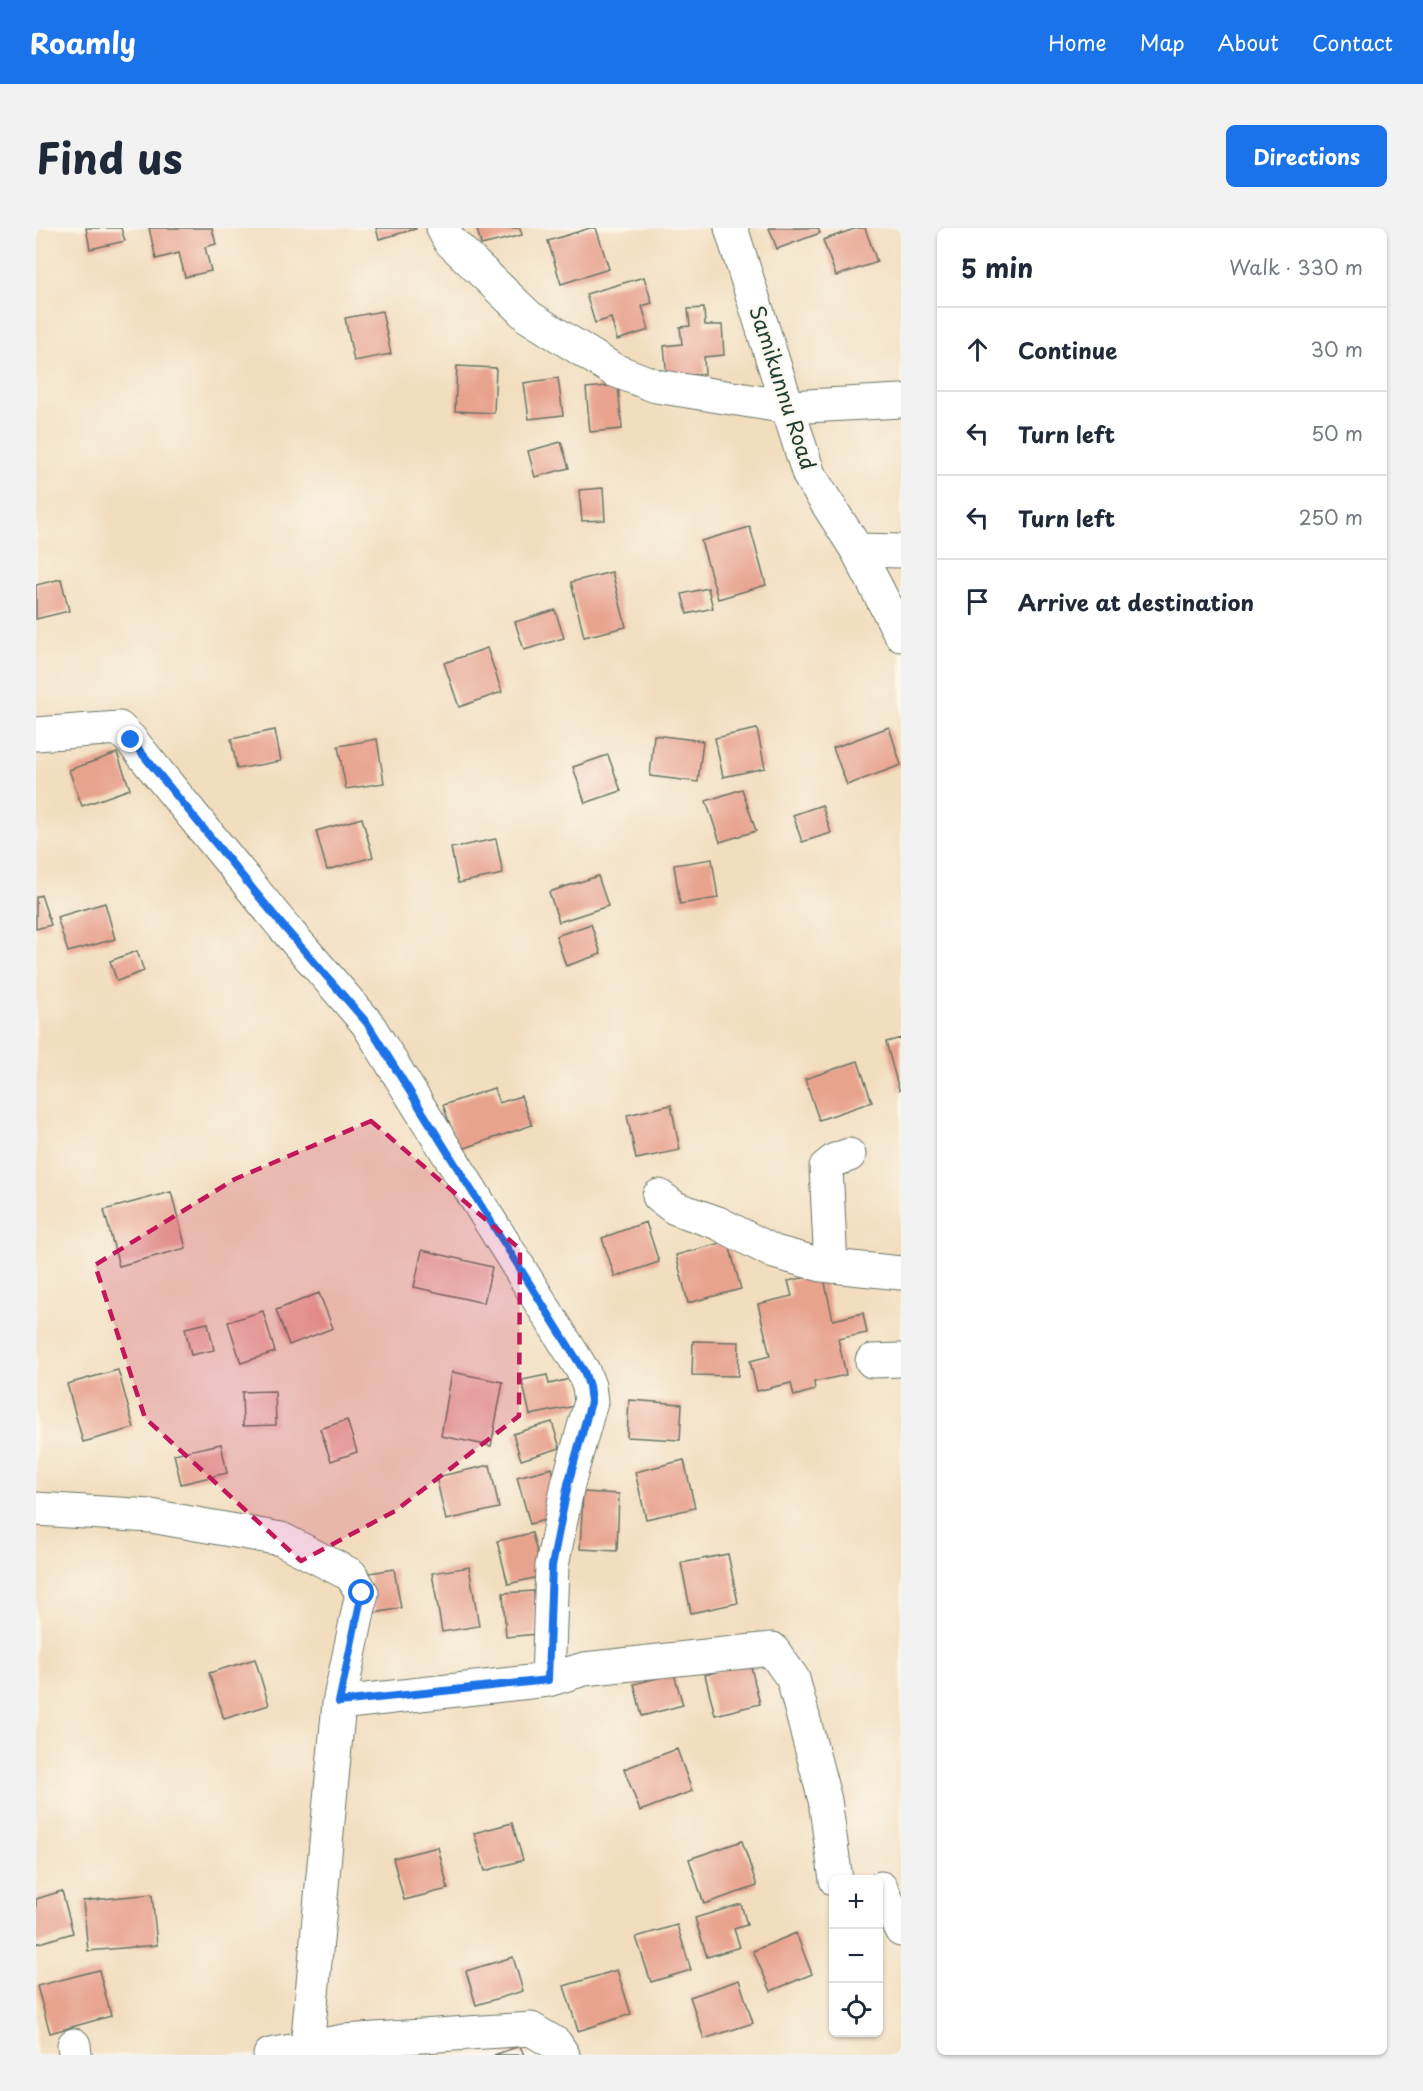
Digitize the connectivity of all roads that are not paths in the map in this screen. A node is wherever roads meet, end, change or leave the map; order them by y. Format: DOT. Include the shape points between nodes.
graph roads {
  1 [pos="443,228"];
  2 [pos="730,228"];
  3 [pos="901,401"];
  4 [pos="788,407"];
  5 [pos="857,550"];
  6 [pos="901,551"];
  7 [pos="901,635"];
  8 [pos="36,734"];
  9 [pos="849,1155"];
  10 [pos="659,1196"];
  11 [pos="831,1266"];
  12 [pos="901,1273"];
  13 [pos="36,1509"];
  14 [pos="548,1680"];
  15 [pos="339,1702"];
  16 [pos="835,1875"];
  17 [pos="887,1887"];
  18 [pos="901,1930"];
  19 [pos="307,2048"];
  20 [pos="270,2055"];
  21 [pos="563,2055"];
  1 -- 4 [label="street" via="449,240 529,318 614,369 656,386"];
  2 -- 4 [label="street, Samikunnu Road"];
  3 -- 4 [label="street"];
  4 -- 5 [label="street, Samikunnu Road" via="809,475"];
  5 -- 6 [label="street"];
  5 -- 7 [label="street, Samikunnu Road"];
  8 -- 14 [label="street" via="119,728 131,740 367,1023 584,1371 591,1402 568,1484 552,1566"];
  9 -- 11 [label="street" via="826,1167"];
  10 -- 11 [label="street" via="675,1208 718,1223 774,1252"];
  11 -- 12 [label="street"];
  13 -- 15 [label="street" via="151,1516 281,1539 351,1575 362,1593"];
  14 -- 15 [label="street"];
  14 -- 16 [label="street" via="584,1669 772,1649 793,1679 825,1800"];
  15 -- 19 [label="street"];
  17 -- 18 [label="street"];
  19 -- 20 [label="street"];
  19 -- 21 [label="street" via="344,2041 531,2029 556,2044"];
}
